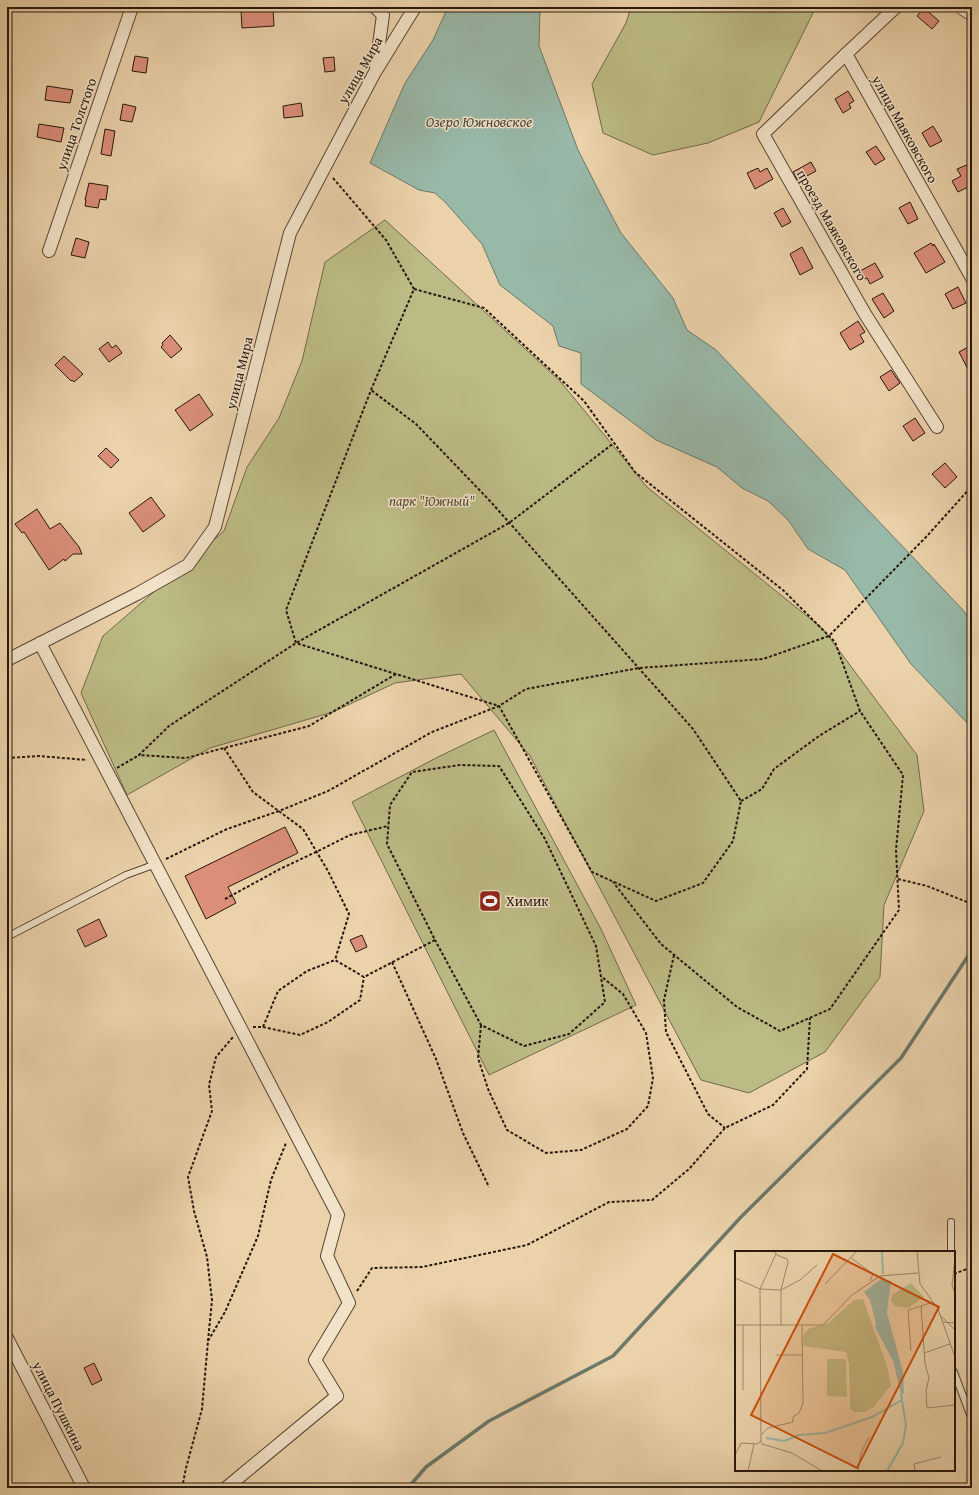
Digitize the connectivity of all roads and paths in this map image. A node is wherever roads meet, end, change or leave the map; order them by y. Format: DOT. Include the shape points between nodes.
graph roads {
  1 [pos="132,7"];
  2 [pos="375,7"];
  3 [pos="415,7"];
  4 [pos="896,7"];
  5 [pos="964,7"];
  6 [pos="972,12"];
  7 [pos="846,54"];
  8 [pos="375,72"];
  9 [pos="324,168"];
  10 [pos="49,251"];
  11 [pos="972,278"];
  12 [pos="414,289"];
  13 [pos="371,390"];
  14 [pos="937,427"];
  15 [pos="614,443"];
  16 [pos="972,486"];
  17 [pos="510,523"];
  18 [pos="830,636"];
  19 [pos="40,642"];
  20 [pos="296,643"];
  21 [pos="7,660"];
  22 [pos="639,668"];
  23 [pos="396,674"];
  24 [pos="499,706"];
  25 [pos="860,710"];
  26 [pos="224,748"];
  27 [pos="139,755"];
  28 [pos="7,758"];
  29 [pos="102,761"];
  30 [pos="109,773"];
  31 [pos="741,801"];
  32 [pos="279,811"];
  33 [pos="388,826"];
  34 [pos="316,852"];
  35 [pos="156,864"];
  36 [pos="898,880"];
  37 [pos="612,881"];
  38 [pos="225,899"];
  39 [pos="972,904"];
  40 [pos="7,937"];
  41 [pos="435,940"];
  42 [pos="674,955"];
  43 [pos="335,960"];
  44 [pos="392,962"];
  45 [pos="601,976"];
  46 [pos="364,977"];
  47 [pos="810,1018"];
  48 [pos="481,1025"];
  49 [pos="241,1027"];
  50 [pos="263,1027"];
  51 [pos="292,1126"];
  52 [pos="725,1128"];
  53 [pos="489,1187"];
  54 [pos="951,1222"];
  55 [pos="951,1251"];
  56 [pos="972,1267"];
  57 [pos="955,1274"];
  58 [pos="349,1303"];
  59 [pos="7,1338"];
  60 [pos="208,1341"];
  61 [pos="955,1375"];
  62 [pos="972,1420"];
  63 [pos="84,1488"];
  64 [pos="182,1488"];
  65 [pos="226,1488"];
  1 -- 10 [label="street, улица Толстого"];
  2 -- 8 [label="street" via="383,15"];
  3 -- 8 [label="street, улица Мира"];
  4 -- 7 [label="street"];
  5 -- 6 [label="main road"];
  7 -- 11 [label="street, улица Маяковского"];
  7 -- 14 [label="street, проезд Маяковского" via="763,134 865,314"];
  8 -- 9 [label="street, улица Мира"];
  9 -- 12 [label="path" via="386,240"];
  9 -- 19 [label="street, улица Мира" via="290,234 215,527 188,565"];
  12 -- 13 [label="path"];
  12 -- 15 [label="path" via="484,308 584,401"];
  13 -- 17 [label="path" via="416,424"];
  13 -- 20 [label="path" via="286,610"];
  15 -- 17 [label="path"];
  15 -- 18 [label="path" via="635,472 784,591"];
  16 -- 18 [label="path" via="928,536"];
  17 -- 20 [label="path"];
  17 -- 22 [label="path"];
  18 -- 22 [label="path" via="763,660"];
  18 -- 25 [label="path" via="835,642"];
  19 -- 21 [label="street, улица Мира"];
  19 -- 29 [label="street"];
  20 -- 23 [label="path"];
  20 -- 27 [label="path" via="169,726"];
  22 -- 24 [label="path" via="526,689"];
  22 -- 31 [label="path" via="693,729"];
  23 -- 24 [label="path"];
  23 -- 26 [label="path" via="309,726"];
  24 -- 32 [label="path" via="432,732 328,791"];
  24 -- 37 [label="path" via="592,872"];
  25 -- 31 [label="path" via="774,769 762,789"];
  25 -- 36 [label="path" via="903,776 896,850"];
  26 -- 27 [label="path" via="186,758"];
  26 -- 32 [label="path" via="253,792"];
  27 -- 30 [label="path"];
  28 -- 29 [label="path" via="39,756"];
  29 -- 30 [label="street"];
  30 -- 35 [label="street"];
  31 -- 37 [label="path" via="733,841 703,883 656,901"];
  32 -- 34 [label="path" via="303,829"];
  32 -- 35 [label="path" via="228,829"];
  33 -- 34 [label="path" via="350,835"];
  33 -- 41 [label="path" via="387,844"];
  33 -- 45 [label="path" via="390,805 412,772 460,765 499,766 545,839 596,946"];
  34 -- 38 [label="path"];
  34 -- 43 [label="path" via="349,914"];
  35 -- 40 [label="lane" via="126,875"];
  35 -- 49 [label="street"];
  36 -- 39 [label="path" via="927,886"];
  36 -- 47 [label="path" via="899,910 830,1008"];
  37 -- 42 [label="path" via="661,944"];
  41 -- 44 [label="path"];
  41 -- 48 [label="path"];
  42 -- 47 [label="path" via="737,1007 780,1031"];
  42 -- 52 [label="path" via="664,1000 666,1032 708,1114"];
  43 -- 46 [label="path"];
  43 -- 50 [label="path" via="307,971 278,991"];
  44 -- 46 [label="path"];
  44 -- 53 [label="path" via="436,1059 463,1133"];
  45 -- 48 [label="path" via="605,1002 569,1034 524,1046"];
  45 -- 48 [label="path" via="623,994 646,1034 653,1078 648,1106 628,1128 581,1150 546,1153 507,1130 488,1089 478,1058"];
  46 -- 50 [label="path" via="360,1000 328,1022 300,1034"];
  47 -- 52 [label="path" via="807,1069 772,1105"];
  49 -- 50 [label="path"];
  49 -- 51 [label="street"];
  49 -- 60 [label="path" via="216,1057 209,1085 212,1111 188,1177 194,1211 207,1257 212,1300"];
  51 -- 58 [label="street" via="338,1215 327,1256"];
  51 -- 60 [label="path" via="271,1180 258,1236"];
  52 -- 58 [label="path" via="689,1169 652,1200 609,1202 527,1245 422,1267 372,1268"];
  54 -- 55 [label="lane"];
  56 -- 57 [label="path"];
  58 -- 65 [label="street" via="315,1360 337,1396"];
  59 -- 63 [label="street, улица Пушкина"];
  60 -- 64 [label="path" via="202,1409"];
  61 -- 62 [label="lane"];
}
